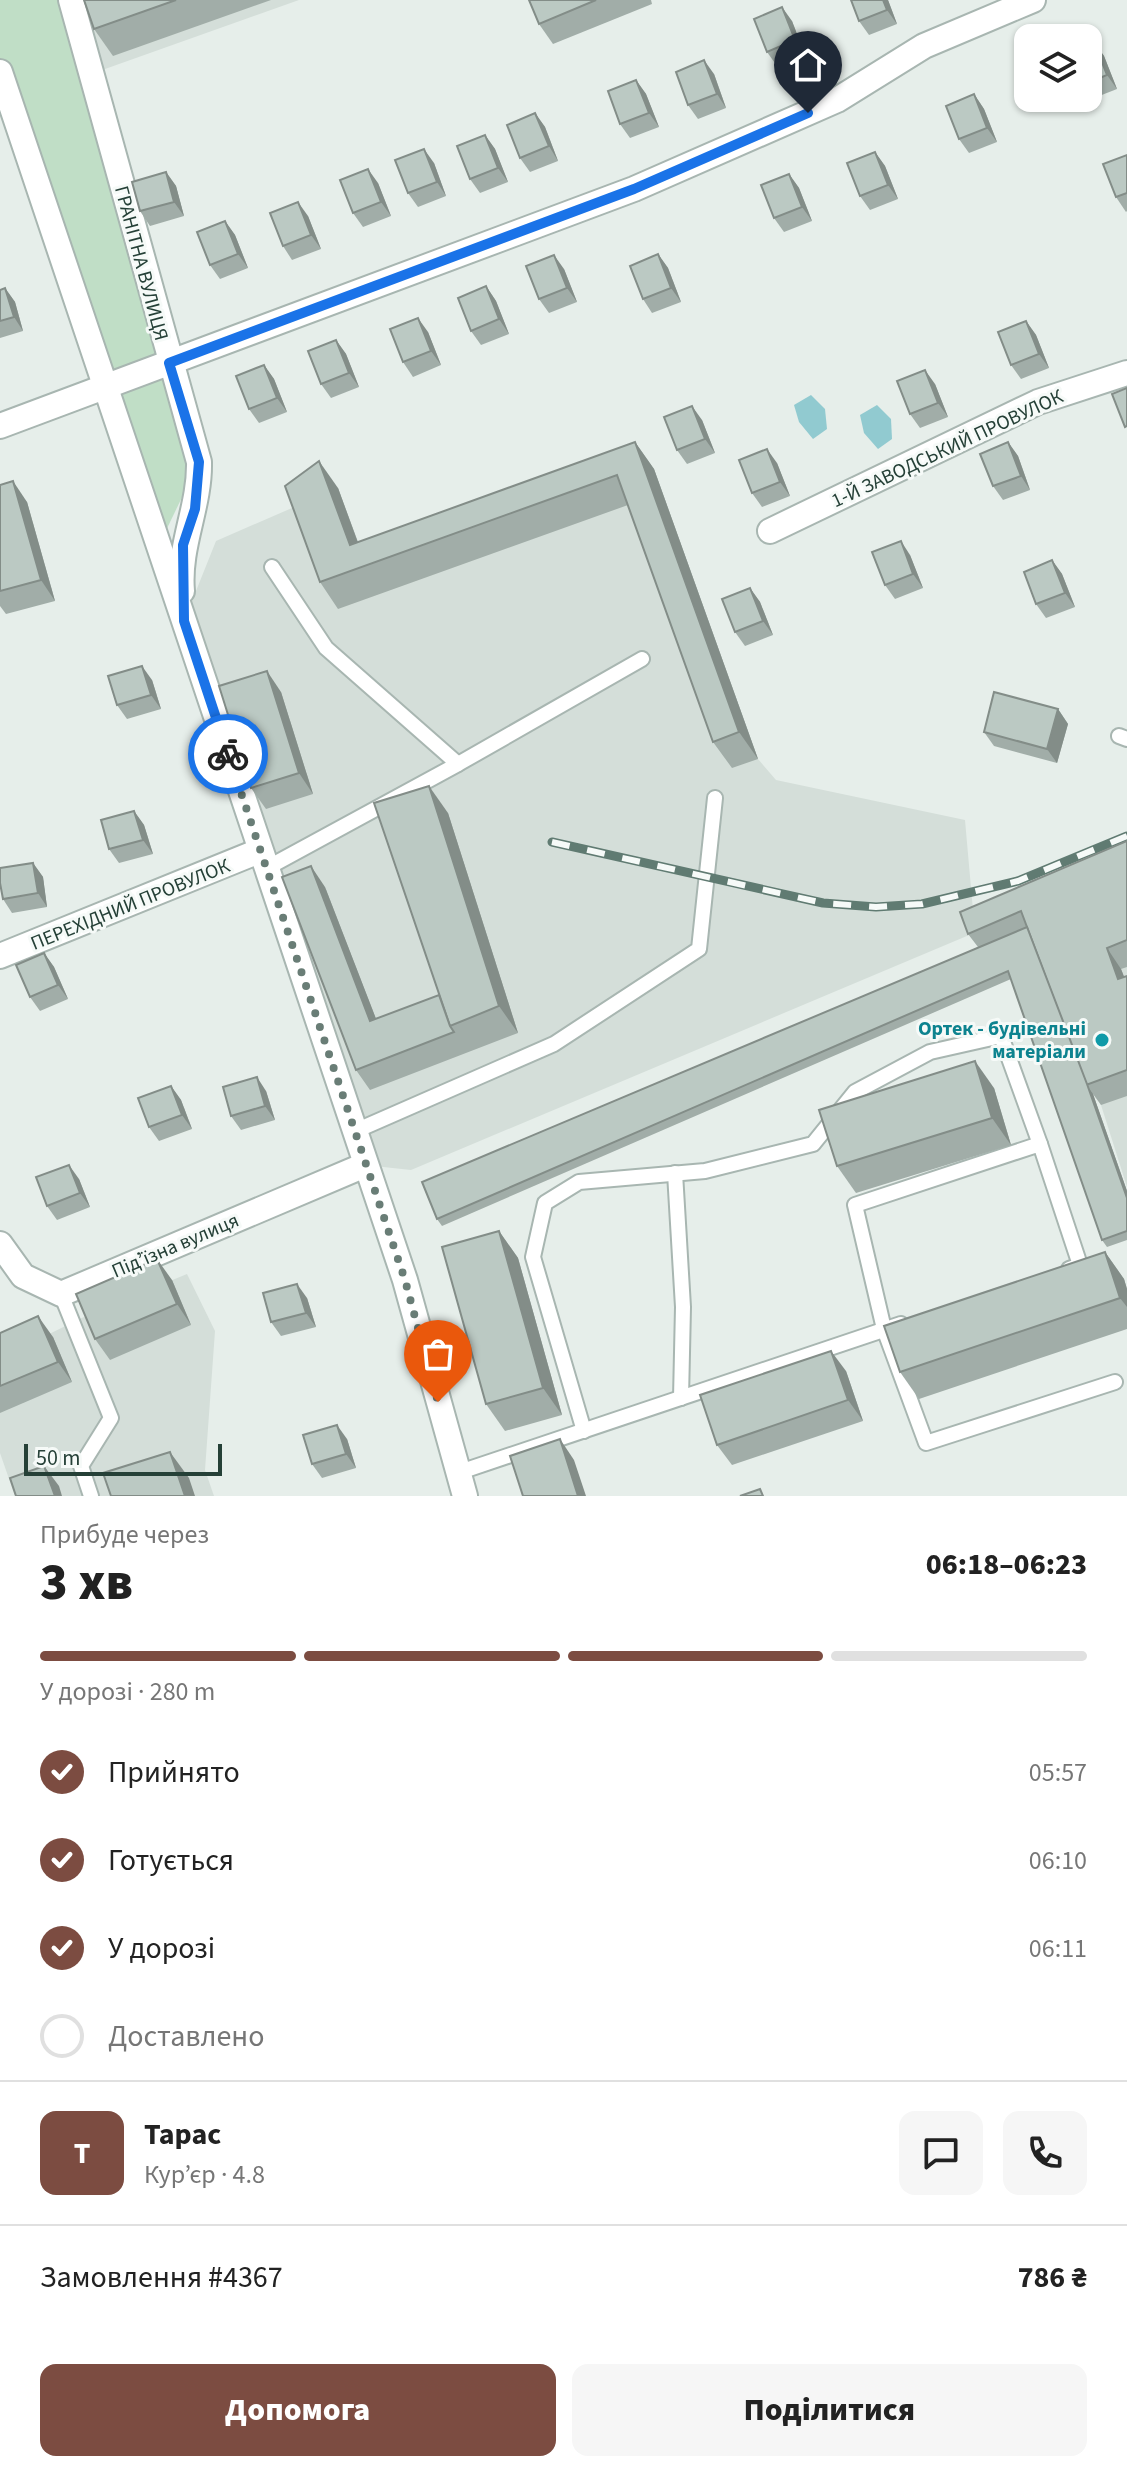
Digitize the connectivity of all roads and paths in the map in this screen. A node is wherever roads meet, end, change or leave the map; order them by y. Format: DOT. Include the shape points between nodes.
graph roads {
  1 [pos="71,0"];
  2 [pos="1033,0"];
  3 [pos="0,72"];
  4 [pos="169,363"];
  5 [pos="1127,373"];
  6 [pos="107,386"];
  7 [pos="0,426"];
  8 [pos="770,531"];
  9 [pos="272,567"];
  10 [pos="184,621"];
  11 [pos="642,659"];
  12 [pos="458,764"];
  13 [pos="715,798"];
  14 [pos="262,860"];
  15 [pos="0,956"];
  16 [pos="353,1132"];
  17 [pos="1040,1144"];
  18 [pos="365,1165"];
  19 [pos="675,1173"];
  20 [pos="0,1244"];
  21 [pos="1050,1275"];
  22 [pos="61,1294"];
  23 [pos="914,1319"];
  24 [pos="884,1329"];
  25 [pos="1115,1382"];
  26 [pos="681,1398"];
  27 [pos="584,1431"];
  28 [pos="461,1484"];
  29 [pos="91,1496"];
  1 -- 4 [label="street, ГРАНІТНА ВУЛИЦЯ"];
  2 -- 4 [label="street" via="924,46 837,100 634,189"];
  3 -- 6 [label="street, ГРАНІТНА ВУЛИЦЯ"];
  4 -- 6 [label="street"];
  4 -- 10 [label="street, ГРАНІТНА ВУЛИЦЯ" via="199,462 195,509 183,545"];
  5 -- 8 [label="street, 1-Й ЗАВОДСЬКИЙ ПРОВУЛОК" via="1038,402"];
  6 -- 7 [label="street"];
  6 -- 10 [label="street, ГРАНІТНА ВУЛИЦЯ"];
  9 -- 12 [label="lane" via="326,648"];
  10 -- 14 [label="street, ГРАНІТНА ВУЛИЦЯ"];
  11 -- 12 [label="lane"];
  12 -- 14 [label="lane"];
  13 -- 16 [label="lane" via="699,949 554,1044"];
  14 -- 15 [label="street, ПЕРЕХІДНИЙ ПРОВУЛОК"];
  14 -- 16 [label="street, ГРАНІТНА ВУЛИЦЯ"];
  16 -- 18 [label="street, ГРАНІТНА ВУЛИЦЯ"];
  17 -- 19 [label="lane" via="1001,1036 930,1052 855,1092 813,1144 705,1171"];
  17 -- 21 [label="lane" via="1080,1265"];
  17 -- 24 [label="lane" via="855,1205"];
  18 -- 22 [label="street, Підʼїзна вулиця"];
  18 -- 28 [label="street, ГРАНІТНА ВУЛИЦЯ" via="405,1280"];
  19 -- 26 [label="lane" via="683,1307"];
  19 -- 27 [label="lane" via="579,1182 545,1203 533,1257"];
  20 -- 22 [label="street" via="23,1276"];
  22 -- 29 [label="lane" via="111,1418 81,1466"];
  23 -- 24 [label="lane"];
  24 -- 25 [label="lane" via="926,1443"];
  24 -- 26 [label="lane"];
  26 -- 27 [label="lane"];
  27 -- 28 [label="lane"];
}
